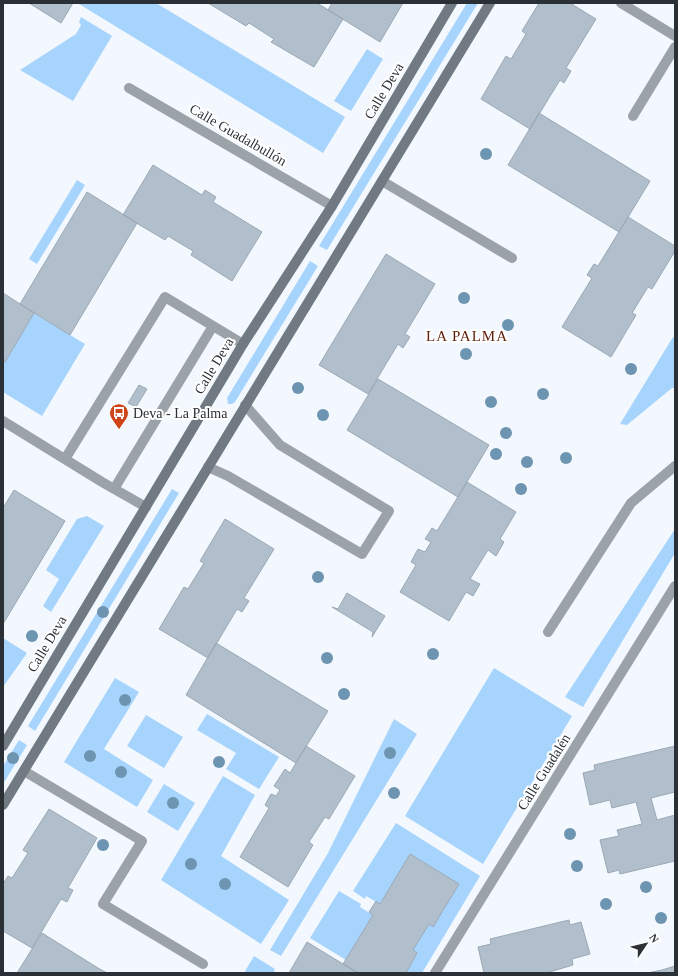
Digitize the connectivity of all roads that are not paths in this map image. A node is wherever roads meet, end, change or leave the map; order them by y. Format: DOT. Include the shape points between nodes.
graph roads {
  1 [pos="452,3"];
  2 [pos="490,3"];
  3 [pos="621,3"];
  4 [pos="675,36"];
  5 [pos="675,47"];
  6 [pos="129,88"];
  7 [pos="633,116"];
  8 [pos="382,181"];
  9 [pos="332,206"];
  10 [pos="512,258"];
  11 [pos="213,326"];
  12 [pos="243,344"];
  13 [pos="245,405"];
  14 [pos="3,421"];
  15 [pos="64,459"];
  16 [pos="675,466"];
  17 [pos="208,467"];
  18 [pos="114,489"];
  19 [pos="146,507"];
  20 [pos="675,586"];
  21 [pos="548,632"];
  22 [pos="3,746"];
  23 [pos="24,771"];
  24 [pos="3,805"];
  25 [pos="203,964"];
  26 [pos="436,973"];
  1 -- 9 [label="street, Calle Deva"];
  2 -- 8 [label="street"];
  3 -- 4 [label="street"];
  5 -- 7 [label="street"];
  6 -- 9 [label="street, Calle Guadalbullón"];
  8 -- 10 [label="street"];
  8 -- 13 [label="street"];
  9 -- 12 [label="street, Calle Deva"];
  11 -- 12 [label="street"];
  11 -- 15 [label="street" via="165,297"];
  11 -- 18 [label="street"];
  12 -- 19 [label="street, Calle Deva"];
  13 -- 17 [label="street"];
  13 -- 17 [label="street" via="280,445 389,511 362,554 228,476"];
  14 -- 15 [label="street"];
  15 -- 18 [label="street"];
  16 -- 21 [label="street" via="631,503"];
  17 -- 23 [label="street"];
  18 -- 19 [label="street"];
  19 -- 22 [label="street, Calle Deva"];
  20 -- 26 [label="street, Calle Guadalén"];
  23 -- 24 [label="street"];
  23 -- 25 [label="street" via="142,841 103,904"];
}
